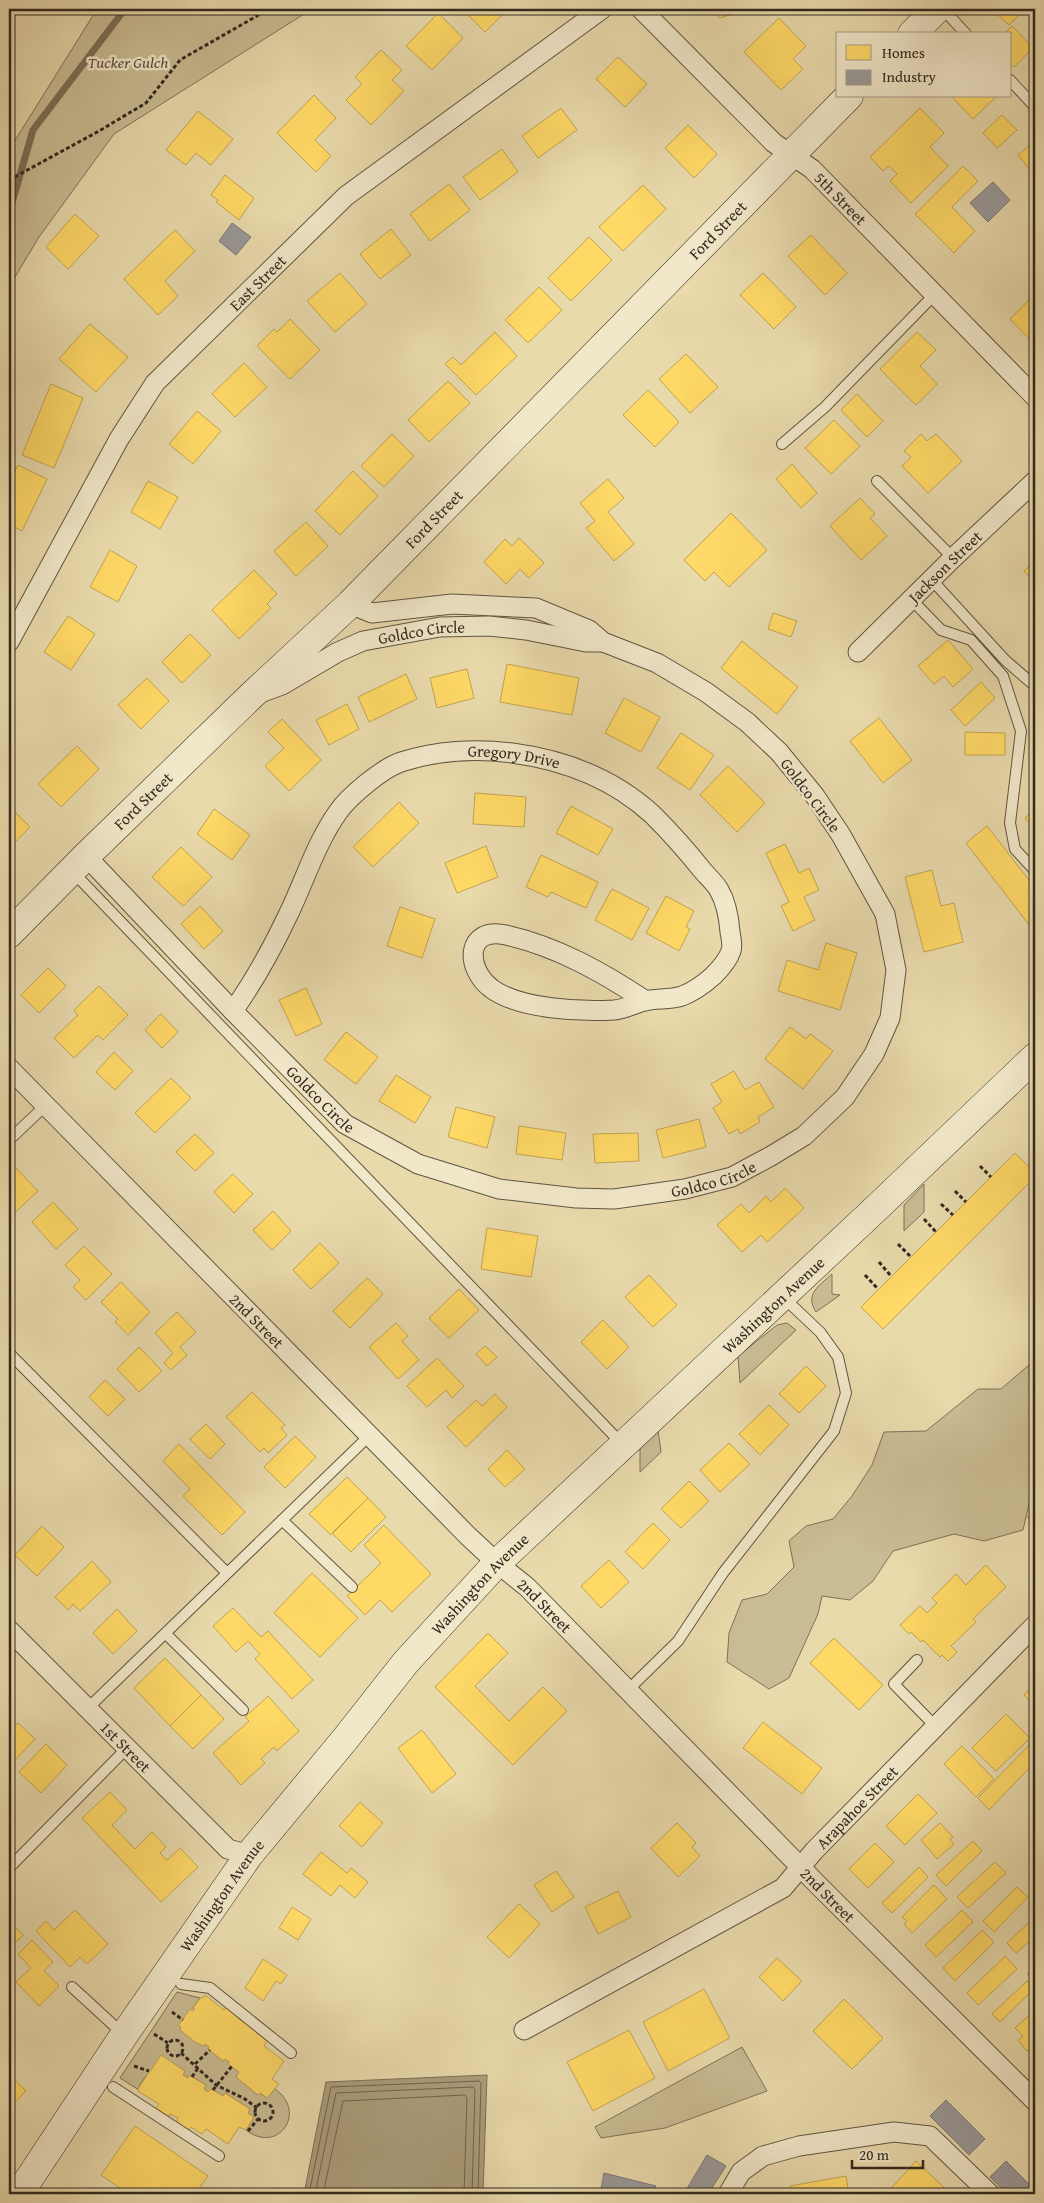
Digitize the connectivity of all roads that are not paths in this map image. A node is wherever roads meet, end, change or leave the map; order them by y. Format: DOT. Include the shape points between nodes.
graph roads {
  1 [pos="602,9"];
  2 [pos="641,9"];
  3 [pos="937,9"];
  4 [pos="942,9"];
  5 [pos="914,32"];
  6 [pos="964,32"];
  7 [pos="1012,82"];
  8 [pos="847,98"];
  9 [pos="1035,107"];
  10 [pos="792,154"];
  11 [pos="935,294"];
  12 [pos="1035,396"];
  13 [pos="782,444"];
  14 [pos="877,481"];
  15 [pos="1035,481"];
  16 [pos="953,558"];
  17 [pos="931,579"];
  18 [pos="911,600"];
  19 [pos="350,604"];
  20 [pos="9,642"];
  21 [pos="603,642"];
  22 [pos="858,652"];
  23 [pos="1035,686"];
  24 [pos="251,696"];
  25 [pos="79,863"];
  26 [pos="1035,871"];
  27 [pos="9,934"];
  28 [pos="646,1001"];
  29 [pos="234,1011"];
  30 [pos="1035,1057"];
  31 [pos="9,1068"];
  32 [pos="46,1105"];
  33 [pos="9,1140"];
  34 [pos="783,1296"];
  35 [pos="9,1353"];
  36 [pos="370,1435"];
  37 [pos="623,1446"];
  38 [pos="282,1520"];
  39 [pos="497,1563"];
  40 [pos="227,1573"];
  41 [pos="352,1587"];
  42 [pos="1035,1625"];
  43 [pos="9,1630"];
  44 [pos="166,1634"];
  45 [pos="918,1660"];
  46 [pos="627,1691"];
  47 [pos="87,1710"];
  48 [pos="242,1710"];
  49 [pos="936,1727"];
  50 [pos="126,1749"];
  51 [pos="249,1855"];
  52 [pos="800,1867"];
  53 [pos="9,1868"];
  54 [pos="181,1984"];
  55 [pos="72,1987"];
  56 [pos="524,2030"];
  57 [pos="137,2033"];
  58 [pos="291,2053"];
  59 [pos="113,2087"];
  60 [pos="1035,2101"];
  61 [pos="219,2156"];
  62 [pos="9,2188"];
  63 [pos="17,2194"];
  64 [pos="728,2194"];
  65 [pos="990,2194"];
  1 -- 20 [label="street, East Street" via="346,196 155,383 119,439"];
  2 -- 10 [label="street, 5th Street" via="774,143"];
  3 -- 5 [label="street"];
  4 -- 6 [label="lane"];
  7 -- 9 [label="lane"];
  8 -- 10 [label="street, Ford Street"];
  10 -- 11 [label="street, 5th Street" via="812,169"];
  10 -- 19 [label="street, Ford Street"];
  11 -- 12 [label="street, 5th Street"];
  11 -- 13 [label="lane" via="825,407"];
  14 -- 16 [label="lane"];
  15 -- 16 [label="street, Jackson Street"];
  16 -- 17 [label="street, Jackson Street"];
  17 -- 18 [label="street, Jackson Street"];
  17 -- 23 [label="lane" via="1004,660"];
  18 -- 22 [label="street, Jackson Street"];
  18 -- 26 [label="lane" via="941,630 971,640 1003,676 1021,730 1010,823 1015,849"];
  19 -- 21 [label="street, Goldco Circle" via="372,613 452,604 536,608 589,630"];
  19 -- 24 [label="street, Ford Street"];
  21 -- 24 [label="street, Goldco Circle" via="488,626 440,627 363,641 282,685"];
  21 -- 29 [label="street, Goldco Circle" via="657,663 706,692 747,722 779,752 826,812 885,914 896,970 890,1018 874,1054 845,1097 804,1136 732,1177 685,1189 614,1199 499,1189 418,1164 344,1124"];
  24 -- 25 [label="street, Ford Street"];
  25 -- 27 [label="street, Ford Street"];
  25 -- 29 [label="street, Goldco Circle"];
  25 -- 37 [label="lane"];
  28 -- 28 [label="street, Gregory Drive" via="603,972 561,952 508,935 494,932 480,938 474,950 472,963 480,980 515,1000 544,1006 618,1010"];
  28 -- 29 [label="street, Gregory Drive" via="682,996 721,968 732,949 729,919 719,891 683,846 621,789 584,771 543,757 494,750 457,751 398,763 360,788 339,810 322,838 289,913 250,988"];
  30 -- 34 [label="street, Washington Avenue"];
  31 -- 32 [label="street, 2nd Street"];
  32 -- 33 [label="lane"];
  32 -- 36 [label="street, 2nd Street"];
  34 -- 37 [label="street, Washington Avenue"];
  34 -- 46 [label="lane" via="820,1332 838,1357 846,1393 834,1431 723,1573 678,1641"];
  35 -- 40 [label="lane"];
  36 -- 38 [label="lane"];
  36 -- 39 [label="street, 2nd Street"];
  37 -- 39 [label="street, Washington Avenue"];
  38 -- 40 [label="lane"];
  38 -- 41 [label="lane"];
  39 -- 46 [label="street, 2nd Street" via="527,1587"];
  39 -- 51 [label="street, Washington Avenue" via="406,1662"];
  40 -- 44 [label="lane"];
  42 -- 49 [label="street, Arapahoe Street"];
  43 -- 47 [label="street, 1st Street"];
  44 -- 47 [label="lane"];
  44 -- 48 [label="lane"];
  45 -- 49 [label="lane" via="894,1684"];
  46 -- 52 [label="street, 2nd Street"];
  47 -- 50 [label="street, 1st Street"];
  49 -- 52 [label="street, Arapahoe Street"];
  50 -- 51 [label="street, 1st Street" via="228,1849"];
  50 -- 53 [label="lane"];
  51 -- 57 [label="street, Washington Avenue"];
  52 -- 56 [label="street, Arapahoe Street" via="783,1888"];
  52 -- 60 [label="street, 2nd Street"];
  54 -- 58 [label="lane" via="210,1988"];
  55 -- 57 [label="lane"];
  57 -- 63 [label="street, Washington Avenue"];
  59 -- 61 [label="lane"];
  62 -- 63 [label="street"];
  64 -- 65 [label="street" via="741,2172 763,2156 799,2146 894,2132 930,2136"];
}
